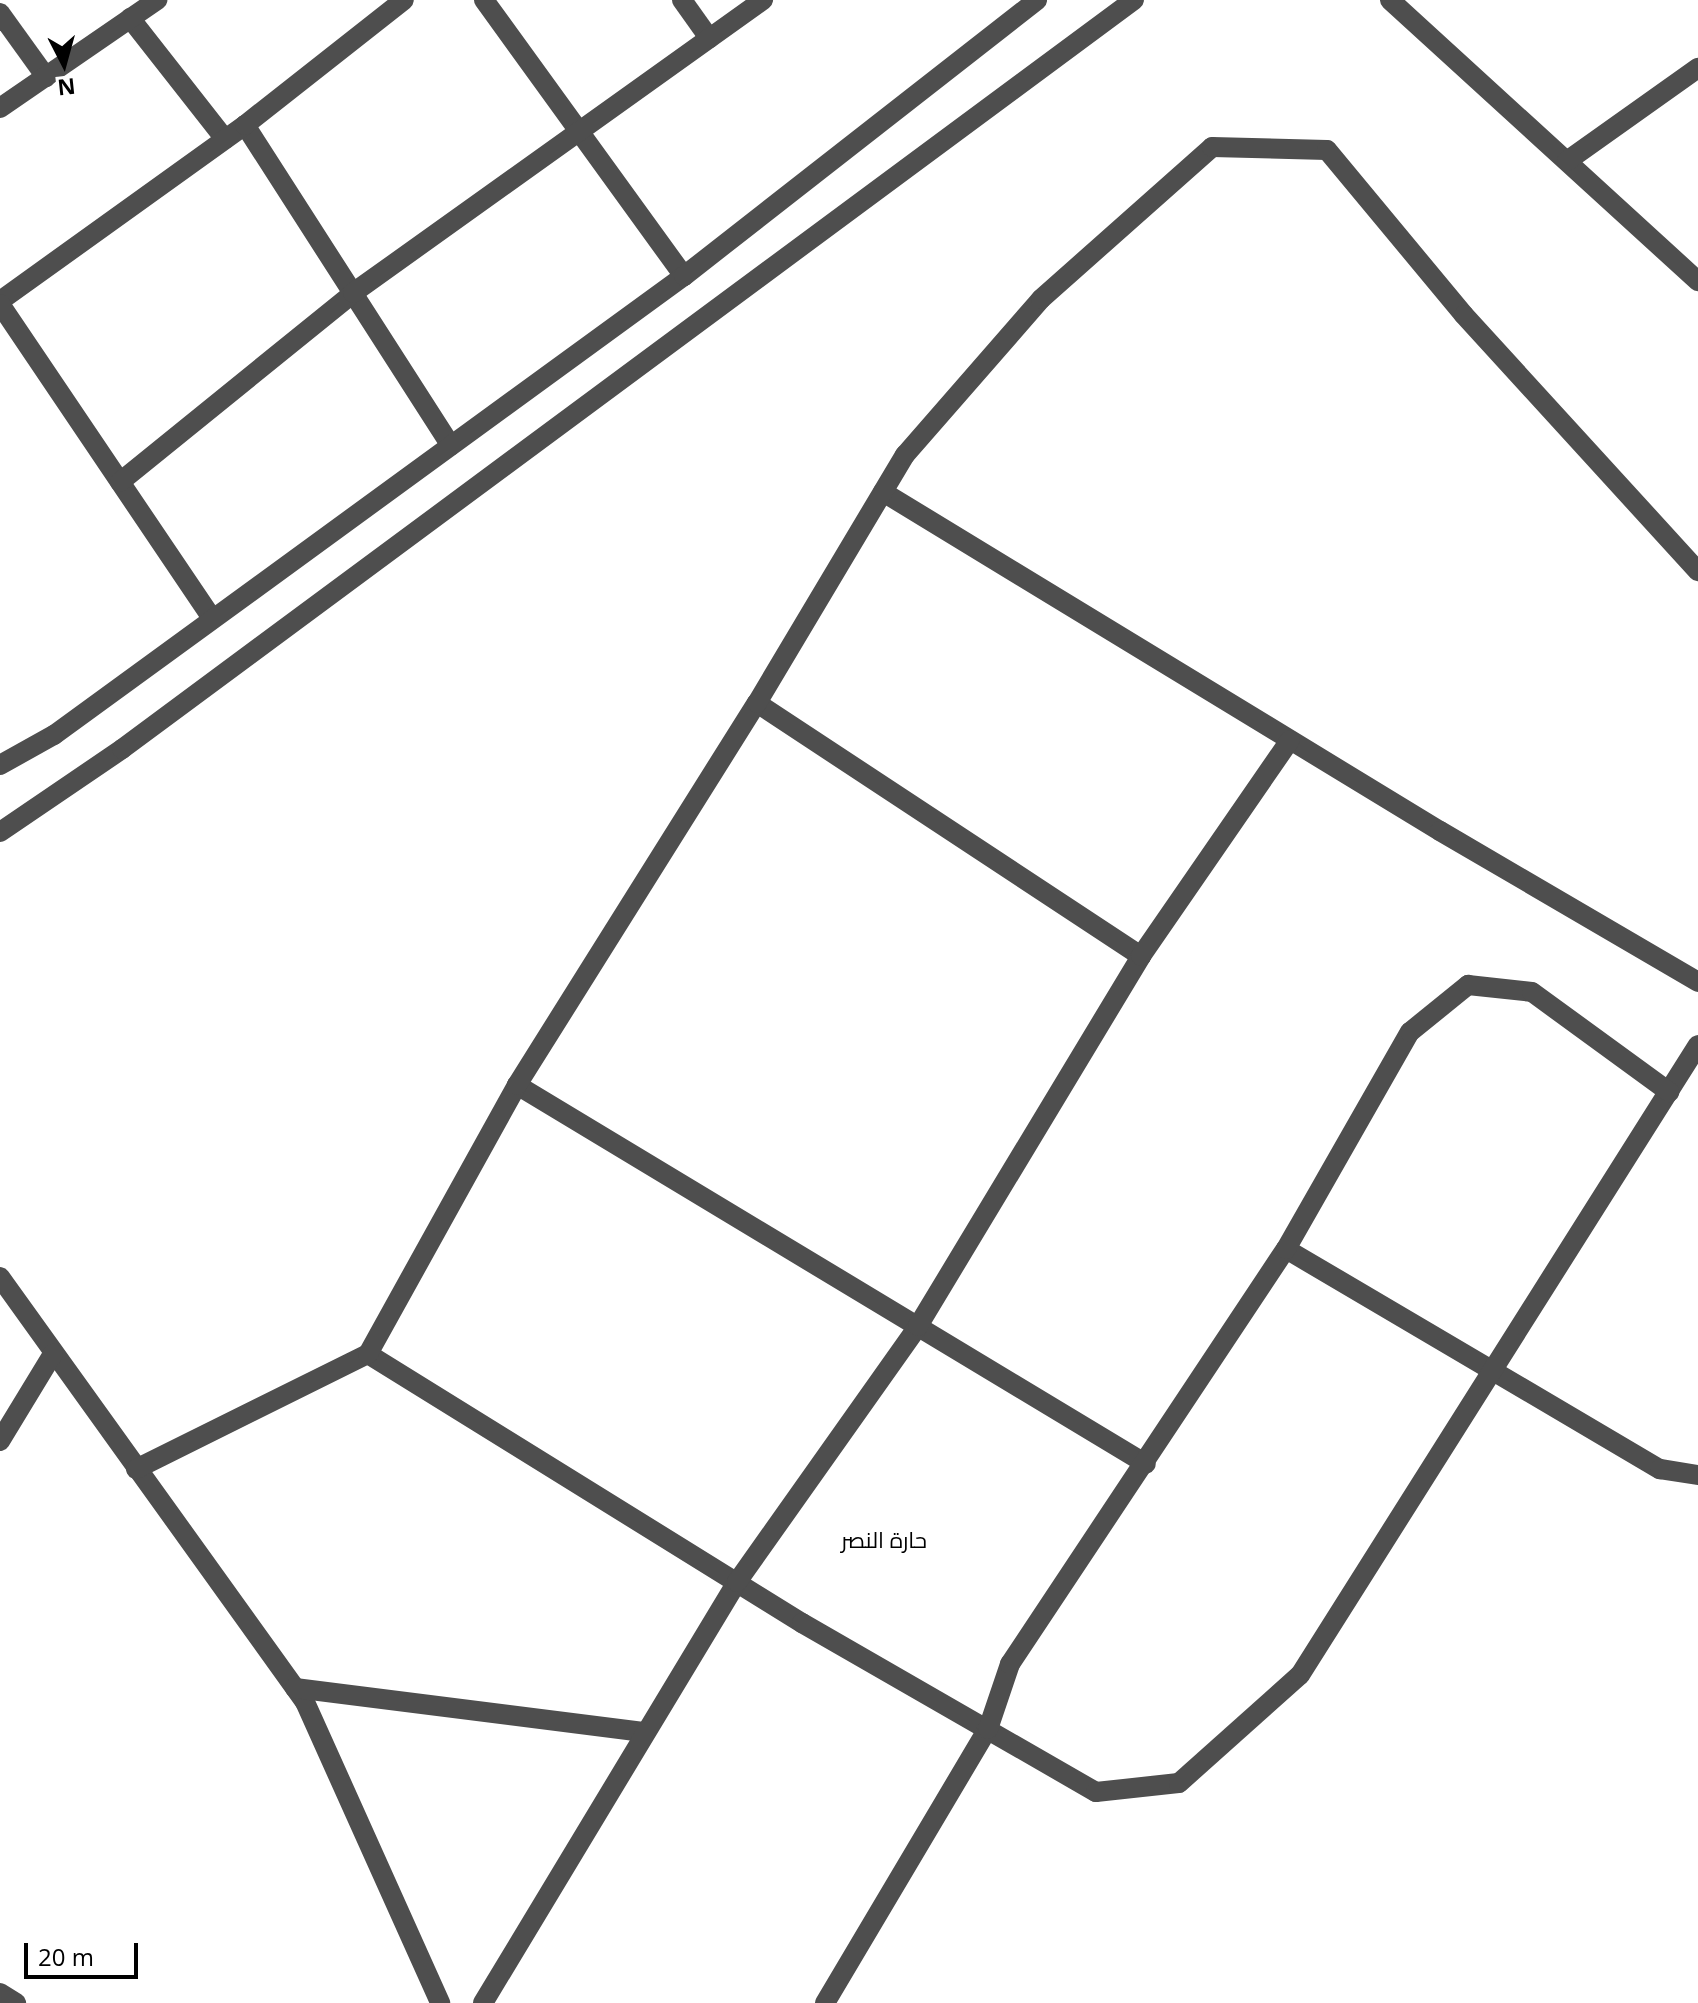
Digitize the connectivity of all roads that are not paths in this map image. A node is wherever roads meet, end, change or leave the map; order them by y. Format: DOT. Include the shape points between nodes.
graph roads {
  1 [pos="157,0"];
  2 [pos="404,0"];
  3 [pos="484,0"];
  4 [pos="682,0"];
  5 [pos="763,0"];
  6 [pos="1037,0"];
  7 [pos="1134,0"];
  8 [pos="1390,0"];
  9 [pos="0,13"];
  10 [pos="130,18"];
  11 [pos="709,38"];
  12 [pos="1698,68"];
  13 [pos="46,77"];
  14 [pos="0,108"];
  15 [pos="245,125"];
  16 [pos="582,128"];
  17 [pos="225,139"];
  18 [pos="1567,161"];
  19 [pos="684,276"];
  20 [pos="1698,281"];
  21 [pos="353,293"];
  22 [pos="0,302"];
  23 [pos="451,446"];
  24 [pos="120,482"];
  25 [pos="883,492"];
  26 [pos="1698,571"];
  27 [pos="212,618"];
  28 [pos="757,703"];
  29 [pos="1290,740"];
  30 [pos="0,765"];
  31 [pos="0,832"];
  32 [pos="1141,956"];
  33 [pos="1698,982"];
  34 [pos="1698,1045"];
  35 [pos="517,1085"];
  36 [pos="1669,1092"];
  37 [pos="1286,1249"];
  38 [pos="0,1277"];
  39 [pos="918,1326"];
  40 [pos="53,1354"];
  41 [pos="368,1354"];
  42 [pos="1494,1370"];
  43 [pos="0,1441"];
  44 [pos="1146,1464"];
  45 [pos="136,1469"];
  46 [pos="1698,1475"];
  47 [pos="737,1582"];
  48 [pos="295,1688"];
  49 [pos="988,1729"];
  50 [pos="645,1732"];
  51 [pos="0,1993"];
  52 [pos="16,2003"];
  53 [pos="440,2003"];
  54 [pos="483,2003"];
  55 [pos="825,2003"];
  1 -- 10 [label="street"];
  2 -- 15 [label="street"];
  3 -- 16 [label="street"];
  4 -- 11 [label="street"];
  5 -- 11 [label="street"];
  6 -- 19 [label="street"];
  7 -- 31 [label="street" via="122,749"];
  8 -- 18 [label="street"];
  9 -- 13 [label="street"];
  10 -- 13 [label="street"];
  10 -- 17 [label="street"];
  11 -- 16 [label="street"];
  12 -- 18 [label="street"];
  13 -- 14 [label="street"];
  15 -- 17 [label="street"];
  15 -- 21 [label="street"];
  16 -- 19 [label="street"];
  16 -- 21 [label="street"];
  17 -- 22 [label="street"];
  18 -- 20 [label="street"];
  19 -- 23 [label="street"];
  21 -- 23 [label="street"];
  21 -- 24 [label="street"];
  22 -- 24 [label="street"];
  23 -- 27 [label="street"];
  24 -- 27 [label="street"];
  25 -- 26 [label="street" via="905,455 1041,299 1212,147 1327,150 1464,315"];
  25 -- 28 [label="street"];
  25 -- 29 [label="street"];
  27 -- 30 [label="street" via="54,735"];
  28 -- 32 [label="street"];
  28 -- 35 [label="street"];
  29 -- 32 [label="street"];
  29 -- 33 [label="street"];
  32 -- 39 [label="street"];
  34 -- 36 [label="street"];
  35 -- 39 [label="street"];
  35 -- 41 [label="street"];
  36 -- 37 [label="street" via="1532,992 1468,985 1410,1032"];
  36 -- 42 [label="street"];
  37 -- 42 [label="street"];
  37 -- 44 [label="street"];
  38 -- 40 [label="street"];
  39 -- 44 [label="street"];
  39 -- 47 [label="street"];
  40 -- 43 [label="street"];
  40 -- 45 [label="street"];
  41 -- 45 [label="street"];
  41 -- 47 [label="street"];
  42 -- 46 [label="street" via="1660,1469"];
  42 -- 49 [label="street" via="1300,1675 1179,1783 1096,1792"];
  44 -- 49 [label="street" via="1010,1664"];
  45 -- 48 [label="street"];
  47 -- 49 [label="street"];
  47 -- 50 [label="street"];
  48 -- 50 [label="street"];
  48 -- 53 [label="street"];
  49 -- 55 [label="street"];
  50 -- 54 [label="street"];
  51 -- 52 [label="street"];
}
